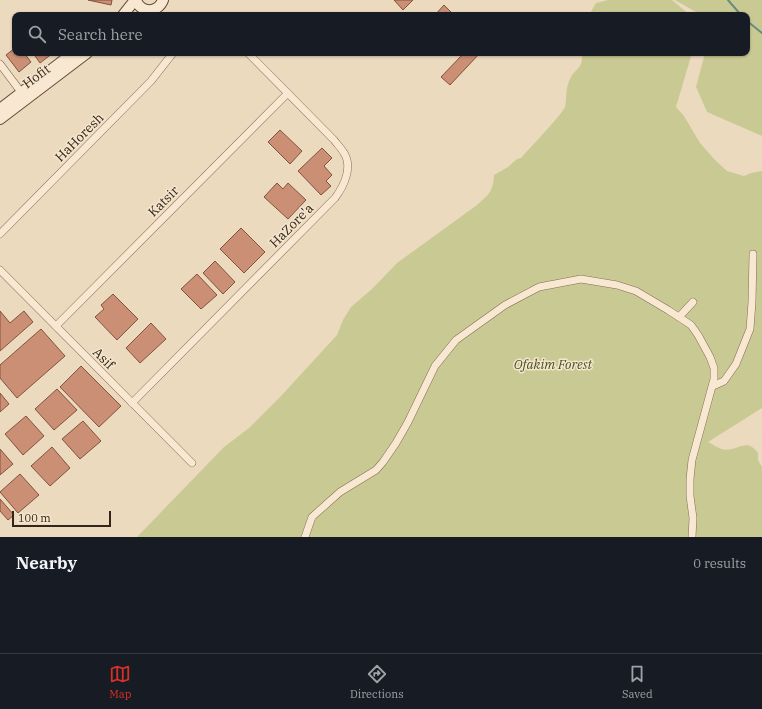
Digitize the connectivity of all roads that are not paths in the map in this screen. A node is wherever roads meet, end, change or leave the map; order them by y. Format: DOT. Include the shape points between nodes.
graph roads {
  1 [pos="135,0"];
  2 [pos="163,0"];
  3 [pos="125,12"];
  4 [pos="142,12"];
  5 [pos="146,12"];
  6 [pos="69,56"];
  7 [pos="83,56"];
  8 [pos="171,56"];
  9 [pos="251,56"];
  10 [pos="0,64"];
  11 [pos="21,92"];
  12 [pos="288,93"];
  13 [pos="0,109"];
  14 [pos="0,119"];
  15 [pos="0,234"];
  16 [pos="753,254"];
  17 [pos="0,270"];
  18 [pos="694,302"];
  19 [pos="678,317"];
  20 [pos="56,326"];
  21 [pos="713,386"];
  22 [pos="132,403"];
  23 [pos="192,463"];
  24 [pos="305,537"];
  25 [pos="692,537"];
  1 -- 3 [label="main road"];
  1 -- 4 [label="main road"];
  2 -- 5 [label="main road" via="156,9"];
  6 -- 11 [label="main road, Hofit"];
  7 -- 14 [label="main road, Hofit"];
  8 -- 15 [label="street, HaHoresh" via="152,81"];
  9 -- 12 [label="street, HaZore'a"];
  10 -- 11 [label="street"];
  11 -- 13 [label="main road, Hofit"];
  12 -- 20 [label="street, Katsir"];
  12 -- 22 [label="street, HaZore'a" via="345,154 348,170 342,188"];
  16 -- 21 [label="street" via="750,329 736,364 724,381"];
  17 -- 20 [label="street, Asif"];
  18 -- 19 [label="street"];
  19 -- 21 [label="street" via="691,326 710,357 714,368"];
  19 -- 24 [label="street" via="636,291 581,279 538,287 505,305 456,340 435,366 408,422 383,462 376,470 340,492 312,516"];
  20 -- 22 [label="street, Asif"];
  21 -- 25 [label="street" via="692,460"];
  22 -- 23 [label="street, Asif"];
}
